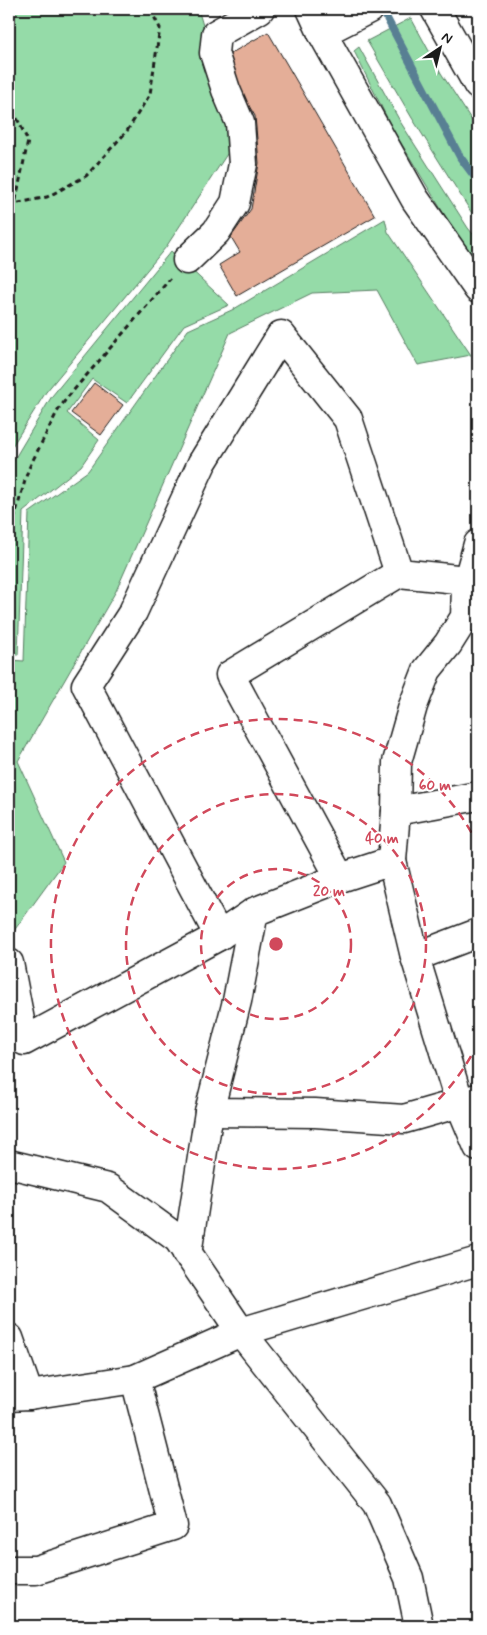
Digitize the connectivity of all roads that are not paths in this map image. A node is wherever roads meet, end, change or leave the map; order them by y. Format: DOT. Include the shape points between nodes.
graph roads {
  1 [pos="260,9"];
  2 [pos="311,9"];
  3 [pos="435,9"];
  4 [pos="367,10"];
  5 [pos="322,33"];
  6 [pos="478,85"];
  7 [pos="186,260"];
  8 [pos="478,289"];
  9 [pos="478,544"];
  10 [pos="399,573"];
  11 [pos="472,594"];
  12 [pos="478,796"];
  13 [pos="396,811"];
  14 [pos="392,860"];
  15 [pos="340,878"];
  16 [pos="254,912"];
  17 [pos="478,933"];
  18 [pos="219,936"];
  19 [pos="415,957"];
  20 [pos="9,963"];
  21 [pos="469,1101"];
  22 [pos="209,1112"];
  23 [pos="478,1147"];
  24 [pos="9,1164"];
  25 [pos="187,1254"];
  26 [pos="478,1262"];
  27 [pos="241,1332"];
  28 [pos="9,1338"];
  29 [pos="135,1379"];
  30 [pos="19,1395"];
  31 [pos="9,1570"];
  32 [pos="419,1626"];
  1 -- 7 [label="street" via="216,34 214,54 240,123 243,164 235,203 216,232"];
  2 -- 5 [label="street"];
  3 -- 6 [label="street"];
  4 -- 5 [label="street"];
  5 -- 8 [label="street" via="415,199"];
  9 -- 11 [label="street"];
  10 -- 11 [label="street" via="457,579"];
  10 -- 15 [label="street" via="230,675"];
  10 -- 18 [label="street" via="348,420 281,335 202,463 133,612 86,685"];
  11 -- 13 [label="street" via="465,617 427,670 413,706 397,762"];
  12 -- 13 [label="street"];
  13 -- 14 [label="street"];
  14 -- 15 [label="street"];
  14 -- 19 [label="street"];
  15 -- 16 [label="street"];
  16 -- 18 [label="street"];
  16 -- 22 [label="street" via="237,1001"];
  17 -- 19 [label="street"];
  18 -- 20 [label="street" via="24,1041"];
  19 -- 21 [label="street"];
  21 -- 22 [label="street" via="404,1120 315,1113"];
  21 -- 23 [label="street"];
  22 -- 25 [label="street"];
  24 -- 25 [label="street" via="108,1188 178,1239"];
  25 -- 27 [label="street"];
  26 -- 27 [label="street"];
  27 -- 29 [label="street"];
  27 -- 32 [label="street" via="378,1504 409,1578"];
  28 -- 30 [label="street"];
  29 -- 30 [label="street"];
  29 -- 31 [label="street" via="173,1526 36,1570"];
}
